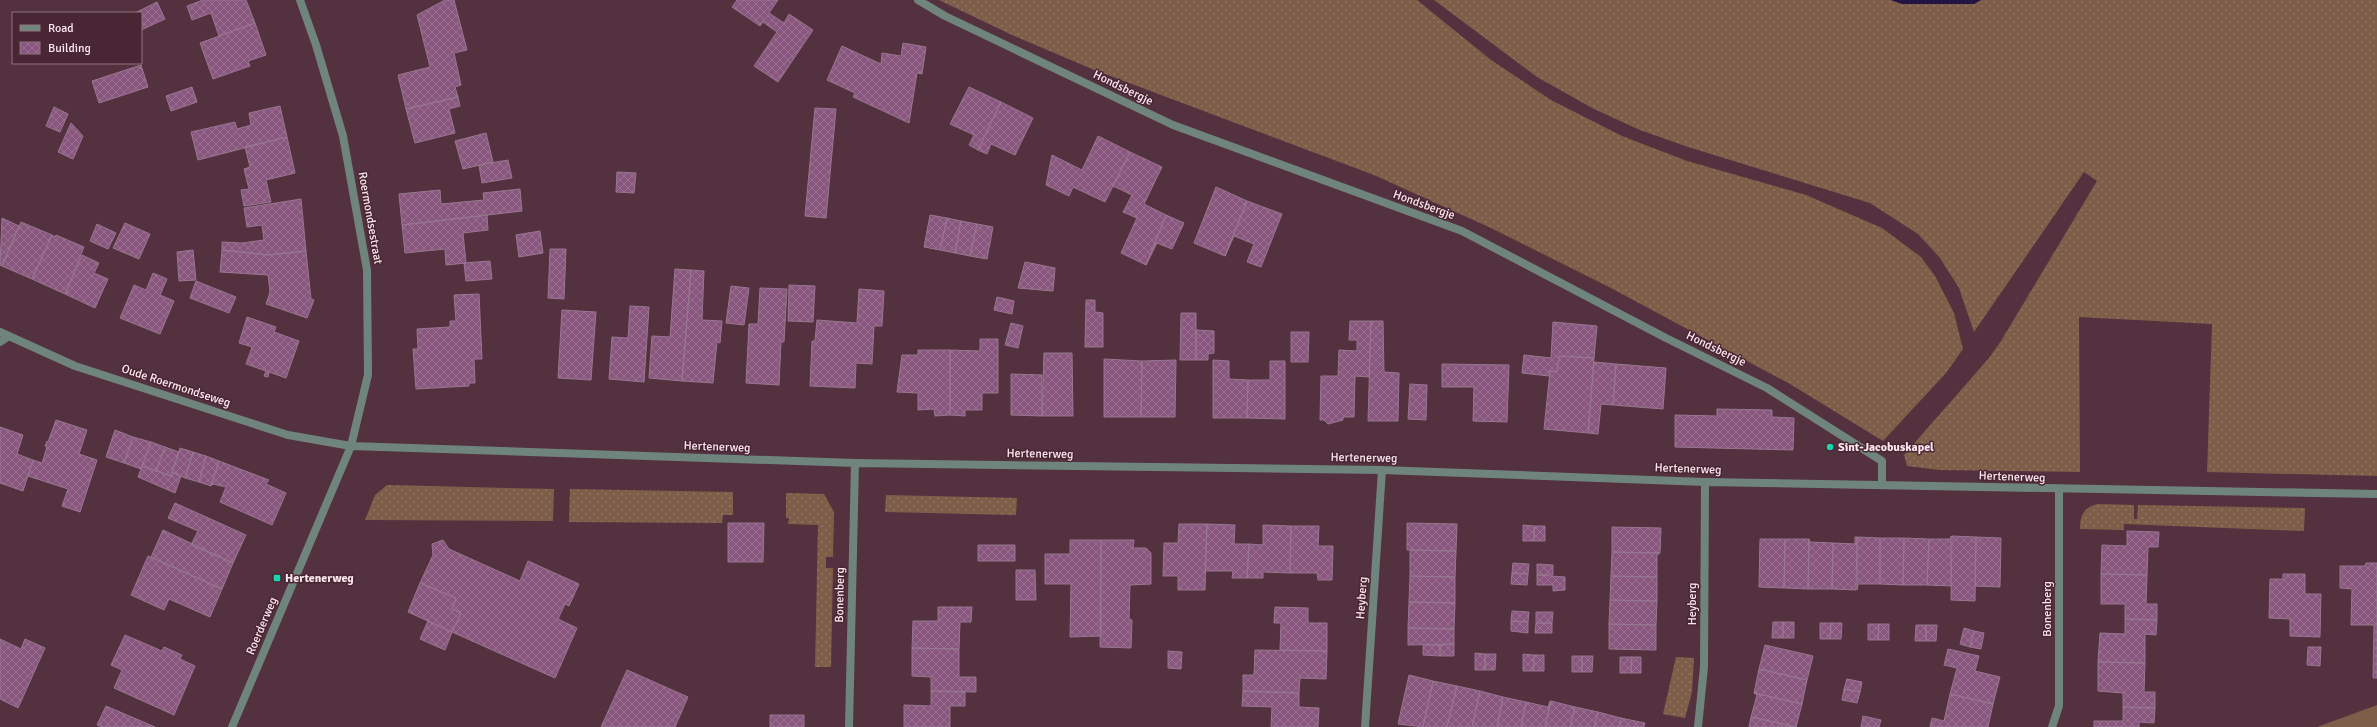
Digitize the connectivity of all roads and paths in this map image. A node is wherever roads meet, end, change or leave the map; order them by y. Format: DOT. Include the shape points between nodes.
graph roads {
  1 [pos="300,0"];
  2 [pos="918,0"];
  3 [pos="0,332"];
  4 [pos="9,336"];
  5 [pos="0,342"];
  6 [pos="351,446"];
  7 [pos="855,463"];
  8 [pos="1382,470"];
  9 [pos="1705,482"];
  10 [pos="1882,485"];
  11 [pos="2059,490"];
  12 [pos="2377,494"];
  13 [pos="232,727"];
  14 [pos="849,727"];
  15 [pos="1365,727"];
  16 [pos="1698,727"];
  17 [pos="2052,727"];
  1 -- 6 [label="street, Roermondsestraat" via="343,136 367,270 368,375"];
  2 -- 10 [label="street, Hondsbergje" via="944,16 1173,125 1462,231 1767,388 1882,461"];
  3 -- 4 [label="street, Oude Roermondseweg"];
  4 -- 5 [label="street"];
  4 -- 6 [label="street, Oude Roermondseweg" via="74,366 126,383 288,435"];
  6 -- 7 [label="street, Hertenerweg"];
  6 -- 13 [label="street, Roerderweg"];
  7 -- 8 [label="street, Hertenerweg"];
  7 -- 14 [label="street, Bonenberg"];
  8 -- 9 [label="street, Hertenerweg"];
  8 -- 15 [label="street, Heyberg"];
  9 -- 10 [label="street, Hertenerweg"];
  9 -- 16 [label="street, Heyberg" via="1704,667"];
  10 -- 11 [label="street, Hertenerweg"];
  11 -- 12 [label="street, Hertenerweg"];
  11 -- 17 [label="street, Bonenberg" via="2059,706"];
}
